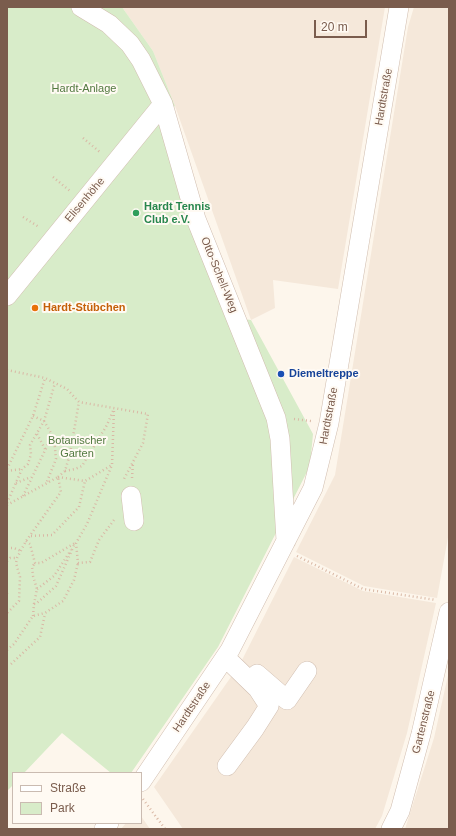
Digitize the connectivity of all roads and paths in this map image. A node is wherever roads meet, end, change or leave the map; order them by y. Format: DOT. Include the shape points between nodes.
graph roads {
  1 [pos="81,7"];
  2 [pos="399,7"];
  3 [pos="107,16"];
  4 [pos="163,104"];
  5 [pos="7,296"];
  6 [pos="7,370"];
  7 [pos="45,378"];
  8 [pos="55,383"];
  9 [pos="79,402"];
  10 [pos="114,409"];
  11 [pos="34,416"];
  12 [pos="276,418"];
  13 [pos="44,421"];
  14 [pos="329,423"];
  15 [pos="37,434"];
  16 [pos="52,435"];
  17 [pos="45,449"];
  18 [pos="112,465"];
  19 [pos="22,469"];
  20 [pos="7,470"];
  21 [pos="65,471"];
  22 [pos="31,477"];
  23 [pos="58,477"];
  24 [pos="86,481"];
  25 [pos="15,483"];
  26 [pos="46,484"];
  27 [pos="127,488"];
  28 [pos="22,497"];
  29 [pos="7,504"];
  30 [pos="115,514"];
  31 [pos="134,521"];
  32 [pos="30,536"];
  33 [pos="286,540"];
  34 [pos="26,541"];
  35 [pos="76,542"];
  36 [pos="7,548"];
  37 [pos="21,551"];
  38 [pos="17,558"];
  39 [pos="7,560"];
  40 [pos="308,561"];
  41 [pos="35,563"];
  42 [pos="78,563"];
  43 [pos="37,589"];
  44 [pos="429,599"];
  45 [pos="34,604"];
  46 [pos="7,608"];
  47 [pos="11,609"];
  48 [pos="449,612"];
  49 [pos="7,613"];
  50 [pos="46,613"];
  51 [pos="32,616"];
  52 [pos="7,650"];
  53 [pos="228,654"];
  54 [pos="11,664"];
  55 [pos="308,671"];
  56 [pos="227,766"];
  57 [pos="142,781"];
  58 [pos="142,797"];
  59 [pos="165,829"];
  60 [pos="391,829"];
  1 -- 3 [label="street, Otto-Schell-Weg"];
  2 -- 14 [label="street, Hardtstraße"];
  3 -- 4 [label="street, Otto-Schell-Weg" via="130,44"];
  4 -- 5 [label="street, Elisenhöhe"];
  4 -- 12 [label="street, Otto-Schell-Weg" via="196,219"];
  6 -- 7 [label="path"];
  7 -- 8 [label="path"];
  7 -- 11 [label="path"];
  8 -- 9 [label="path" via="67,389"];
  8 -- 13 [label="path"];
  9 -- 10 [label="path"];
  9 -- 21 [label="path"];
  10 -- 18 [label="path"];
  10 -- 21 [label="path" via="82,466"];
  10 -- 27 [label="path" via="148,414 143,443"];
  11 -- 13 [label="path"];
  11 -- 20 [label="path"];
  12 -- 14 [label="path"];
  12 -- 33 [label="street, Otto-Schell-Weg" via="280,439"];
  13 -- 15 [label="path"];
  13 -- 16 [label="path"];
  14 -- 33 [label="street, Hardtstraße" via="313,488"];
  15 -- 17 [label="path"];
  15 -- 19 [label="path" via="30,445 28,464"];
  16 -- 17 [label="path"];
  16 -- 26 [label="path" via="56,459"];
  17 -- 22 [label="path"];
  18 -- 24 [label="path"];
  18 -- 35 [label="path" via="87,524"];
  19 -- 20 [label="path"];
  19 -- 25 [label="path"];
  21 -- 23 [label="path"];
  22 -- 25 [label="path"];
  22 -- 28 [label="path"];
  23 -- 24 [label="path"];
  23 -- 26 [label="path"];
  23 -- 32 [label="path" via="61,492"];
  24 -- 32 [label="path" via="80,508 52,535"];
  25 -- 29 [label="path"];
  26 -- 28 [label="path"];
  27 -- 31 [label="street"];
  28 -- 29 [label="path"];
  30 -- 42 [label="path" via="114,521 99,540 90,562"];
  32 -- 34 [label="path"];
  33 -- 53 [label="street, Hardtstraße"];
  34 -- 37 [label="path"];
  34 -- 41 [label="path" via="30,544"];
  35 -- 41 [label="path" via="41,563"];
  35 -- 42 [label="path"];
  35 -- 43 [label="path" via="54,576"];
  35 -- 45 [label="path" via="56,586"];
  36 -- 37 [label="path"];
  37 -- 38 [label="path"];
  38 -- 39 [label="path"];
  38 -- 47 [label="path" via="20,577 19,601"];
  40 -- 44 [label="path" via="363,589"];
  41 -- 43 [label="path" via="32,567"];
  42 -- 50 [label="path" via="74,580 63,601"];
  43 -- 45 [label="path"];
  45 -- 51 [label="path"];
  46 -- 47 [label="path"];
  47 -- 49 [label="path"];
  48 -- 60 [label="street, Gartenstraße" via="421,734 400,811"];
  50 -- 51 [label="path"];
  50 -- 54 [label="path" via="40,637"];
  51 -- 52 [label="path" via="14,644"];
  53 -- 55 [label="street" via="287,700"];
  53 -- 56 [label="street" via="269,706"];
  53 -- 57 [label="street, Hardtstraße"];
  58 -- 59 [label="path"];
}
